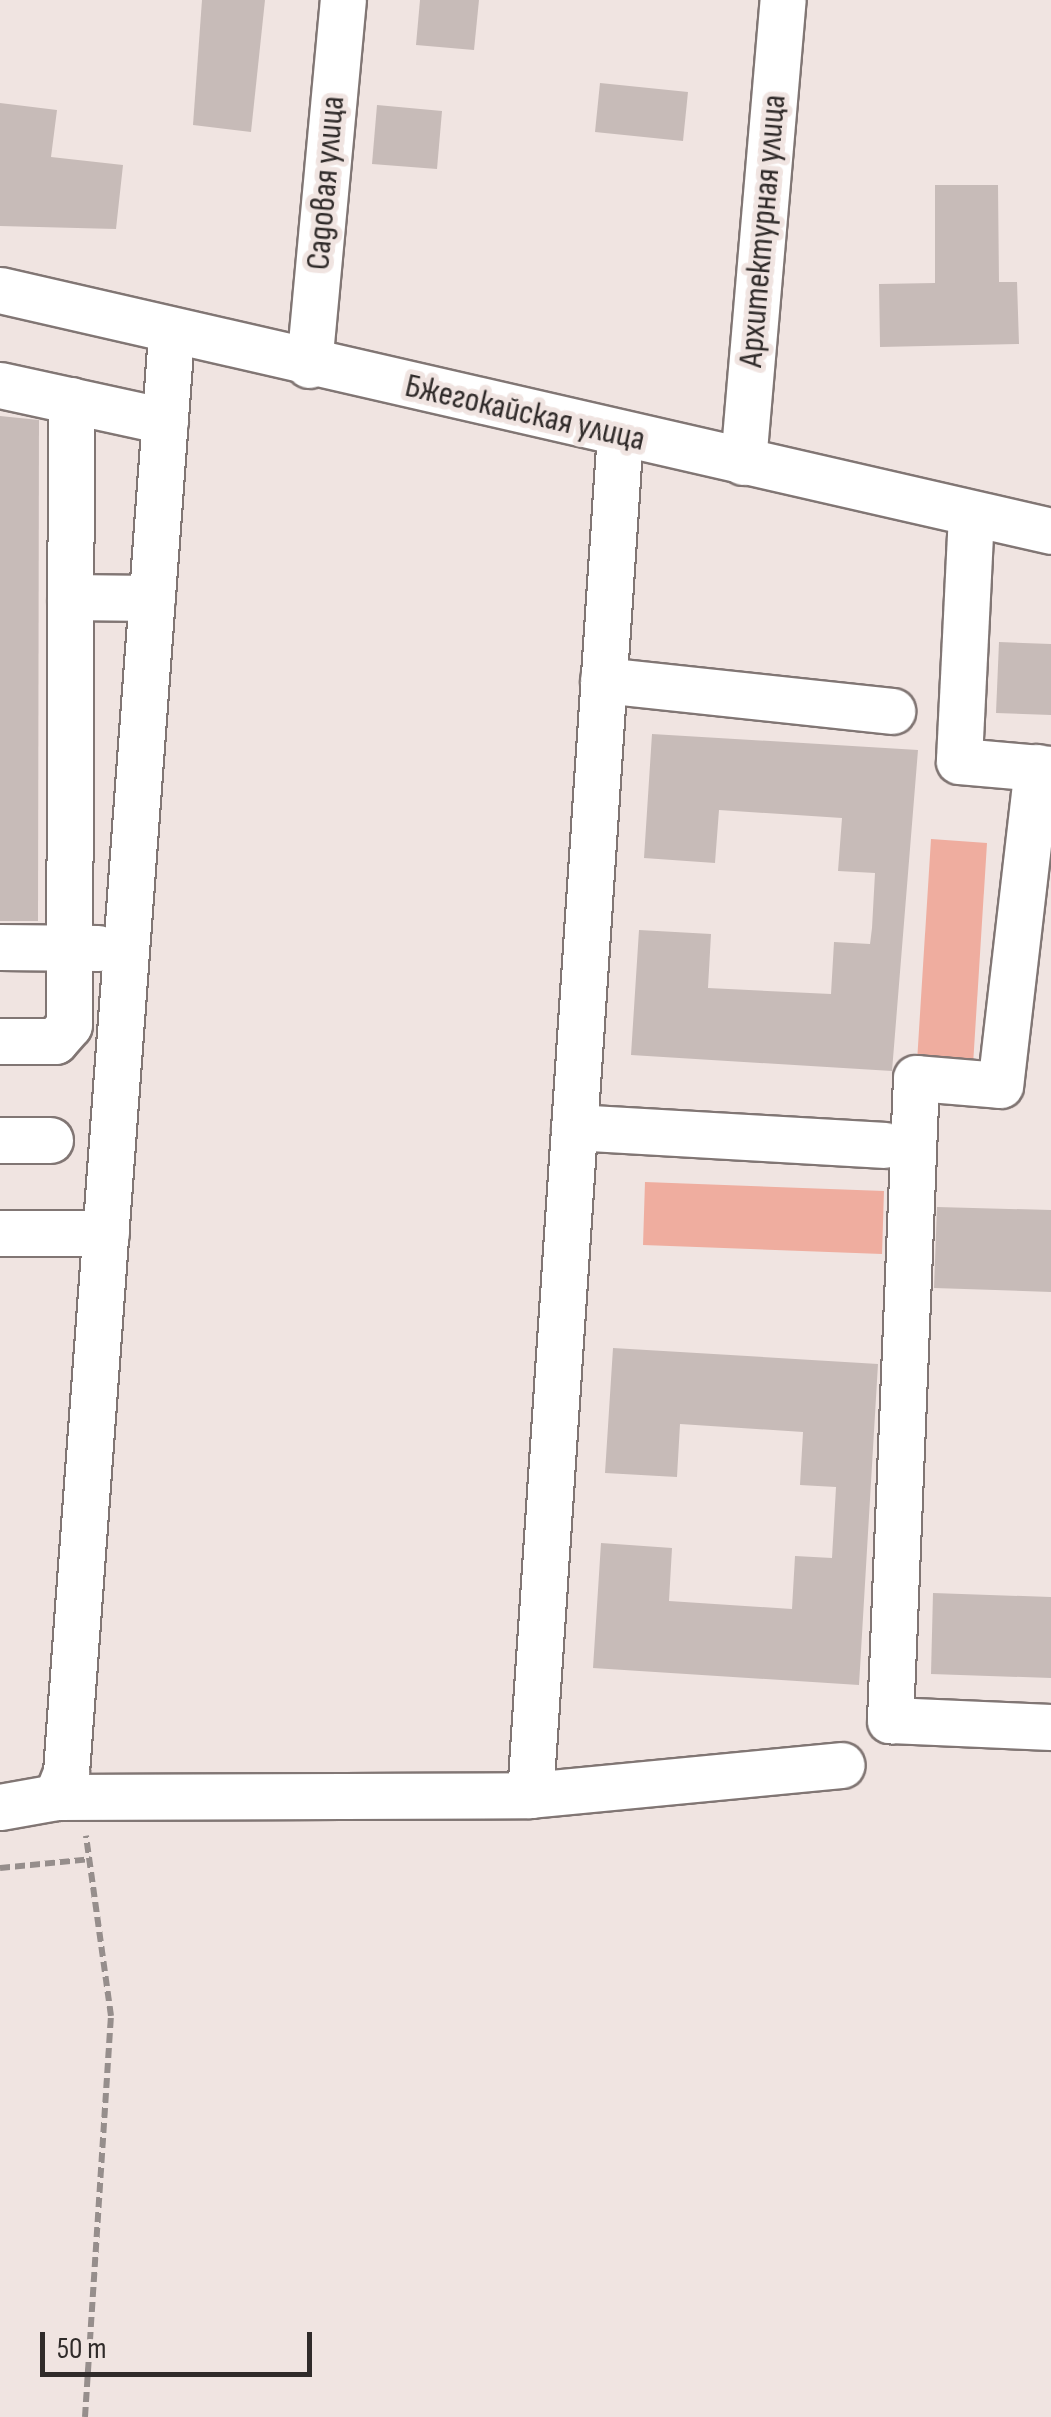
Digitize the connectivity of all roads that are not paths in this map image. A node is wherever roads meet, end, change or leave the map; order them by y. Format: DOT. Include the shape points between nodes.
graph roads {
  1 [pos="342,0"];
  2 [pos="784,0"];
  3 [pos="0,290"];
  4 [pos="171,334"];
  5 [pos="309,365"];
  6 [pos="0,385"];
  7 [pos="72,400"];
  8 [pos="165,420"];
  9 [pos="620,434"];
  10 [pos="744,462"];
  11 [pos="970,514"];
  12 [pos="1051,531"];
  13 [pos="70,598"];
  14 [pos="152,598"];
  15 [pos="603,680"];
  16 [pos="892,711"];
  17 [pos="1044,768"];
  18 [pos="0,948"];
  19 [pos="70,948"];
  20 [pos="126,948"];
  21 [pos="0,1040"];
  22 [pos="574,1128"];
  23 [pos="0,1140"];
  24 [pos="50,1140"];
  25 [pos="884,1144"];
  26 [pos="0,1232"];
  27 [pos="106,1233"];
  28 [pos="1051,1726"];
  29 [pos="842,1765"];
  30 [pos="530,1796"];
  31 [pos="56,1797"];
  32 [pos="0,1807"];
  1 -- 5 [label="street, Садовая улица"];
  2 -- 10 [label="street, Архитектурная улица"];
  3 -- 4 [label="street, Бжегокайская улица"];
  4 -- 5 [label="street, Бжегокайская улица"];
  4 -- 8 [label="street"];
  5 -- 9 [label="street, Бжегокайская улица"];
  6 -- 7 [label="street"];
  7 -- 8 [label="street"];
  7 -- 13 [label="street"];
  8 -- 14 [label="street"];
  9 -- 10 [label="street, Бжегокайская улица"];
  9 -- 15 [label="street"];
  10 -- 11 [label="street, Бжегокайская улица"];
  11 -- 12 [label="street, Бжегокайская улица"];
  11 -- 17 [label="street" via="959,762"];
  13 -- 14 [label="street"];
  13 -- 19 [label="street"];
  14 -- 20 [label="street"];
  15 -- 16 [label="street"];
  15 -- 22 [label="street"];
  17 -- 28 [label="street" via="1000,1084 916,1078 890,1720"];
  18 -- 19 [label="street"];
  19 -- 20 [label="street"];
  19 -- 21 [label="street" via="66,1033"];
  20 -- 27 [label="street"];
  22 -- 25 [label="street"];
  22 -- 30 [label="street"];
  23 -- 24 [label="street"];
  26 -- 27 [label="street"];
  27 -- 31 [label="street" via="66,1772"];
  29 -- 30 [label="street"];
  30 -- 31 [label="street"];
  31 -- 32 [label="street"];
}
